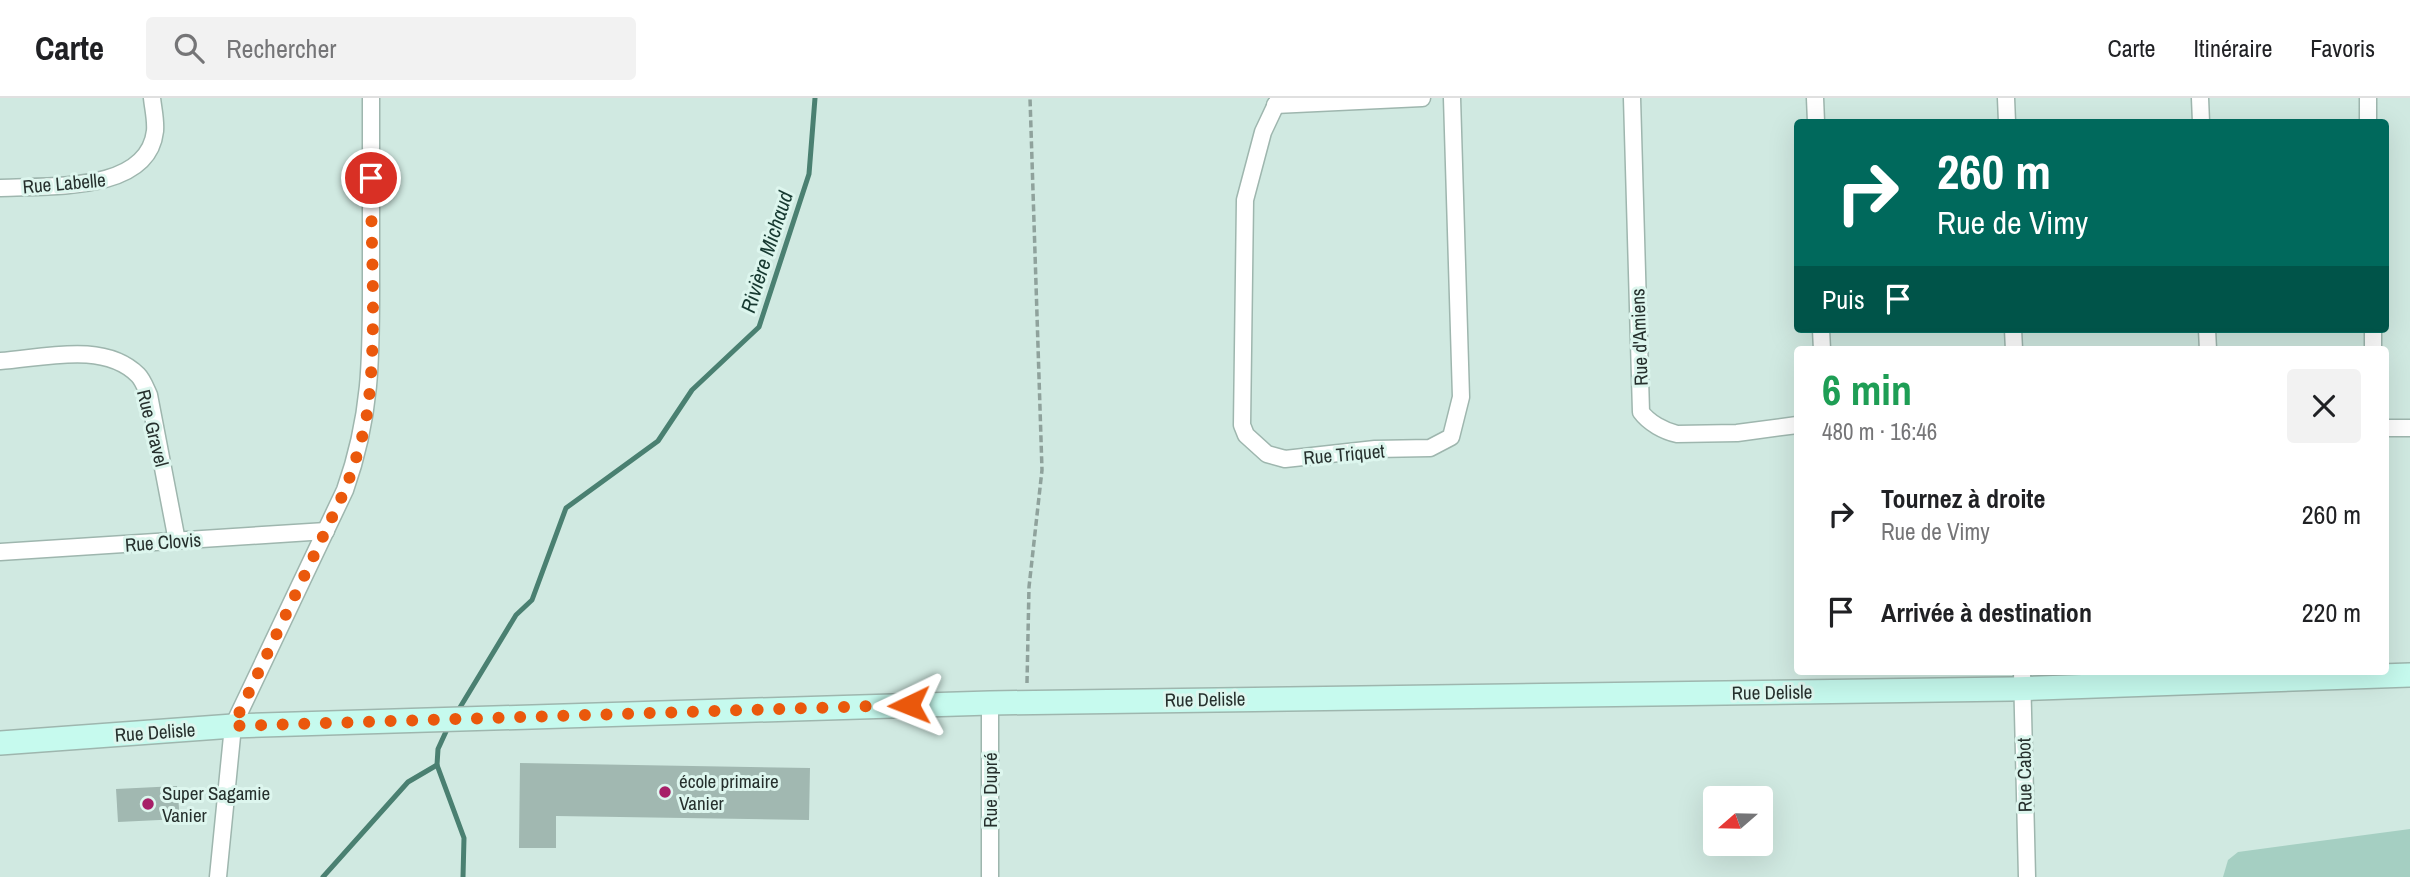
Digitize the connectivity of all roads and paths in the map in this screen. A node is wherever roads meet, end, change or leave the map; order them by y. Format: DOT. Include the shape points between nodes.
graph roads {
  1 [pos="152,98"];
  2 [pos="371,98"];
  3 [pos="1030,98"];
  4 [pos="1422,98"];
  5 [pos="1452,98"];
  6 [pos="1632,98"];
  7 [pos="1815,98"];
  8 [pos="2006,98"];
  9 [pos="2200,98"];
  10 [pos="2368,98"];
  11 [pos="1277,102"];
  12 [pos="1816,119"];
  13 [pos="2007,119"];
  14 [pos="2201,119"];
  15 [pos="2368,119"];
  16 [pos="0,188"];
  17 [pos="0,361"];
  18 [pos="1794,425"];
  19 [pos="2389,428"];
  20 [pos="2410,428"];
  21 [pos="326,531"];
  22 [pos="177,541"];
  23 [pos="0,552"];
  24 [pos="2410,675"];
  25 [pos="2022,680"];
  26 [pos="1026,702"];
  27 [pos="990,703"];
  28 [pos="233,726"];
  29 [pos="0,743"];
  30 [pos="218,877"];
  31 [pos="990,877"];
  32 [pos="2026,877"];
  1 -- 16 [label="street, Rue Labelle" via="155,132 137,167 88,183"];
  2 -- 21 [label="street" via="373,343 368,409 345,490"];
  3 -- 26 [label="path" via="1042,470 1029,587"];
  4 -- 11 [label="street"];
  5 -- 11 [label="street, Rue Triquet" via="1461,397 1451,437 1430,448 1285,458 1267,454 1242,425 1245,200"];
  6 -- 18 [label="street, Rue d'Amiens" via="1641,412 1677,434"];
  7 -- 12 [label="street"];
  8 -- 13 [label="street"];
  9 -- 14 [label="street"];
  10 -- 15 [label="street"];
  17 -- 22 [label="street, Rue Gravel" via="95,354 139,376 149,395"];
  19 -- 20 [label="street"];
  21 -- 22 [label="street, Rue Clovis"];
  21 -- 28 [label="street"];
  22 -- 23 [label="street, Rue Clovis"];
  24 -- 25 [label="street, Rue Delisle"];
  25 -- 26 [label="street, Rue Delisle"];
  25 -- 32 [label="street, Rue Cabot"];
  26 -- 27 [label="street, Rue Delisle"];
  27 -- 28 [label="street, Rue Delisle"];
  27 -- 31 [label="street, Rue Dupré"];
  28 -- 29 [label="street, Rue Delisle"];
  28 -- 30 [label="street"];
}
